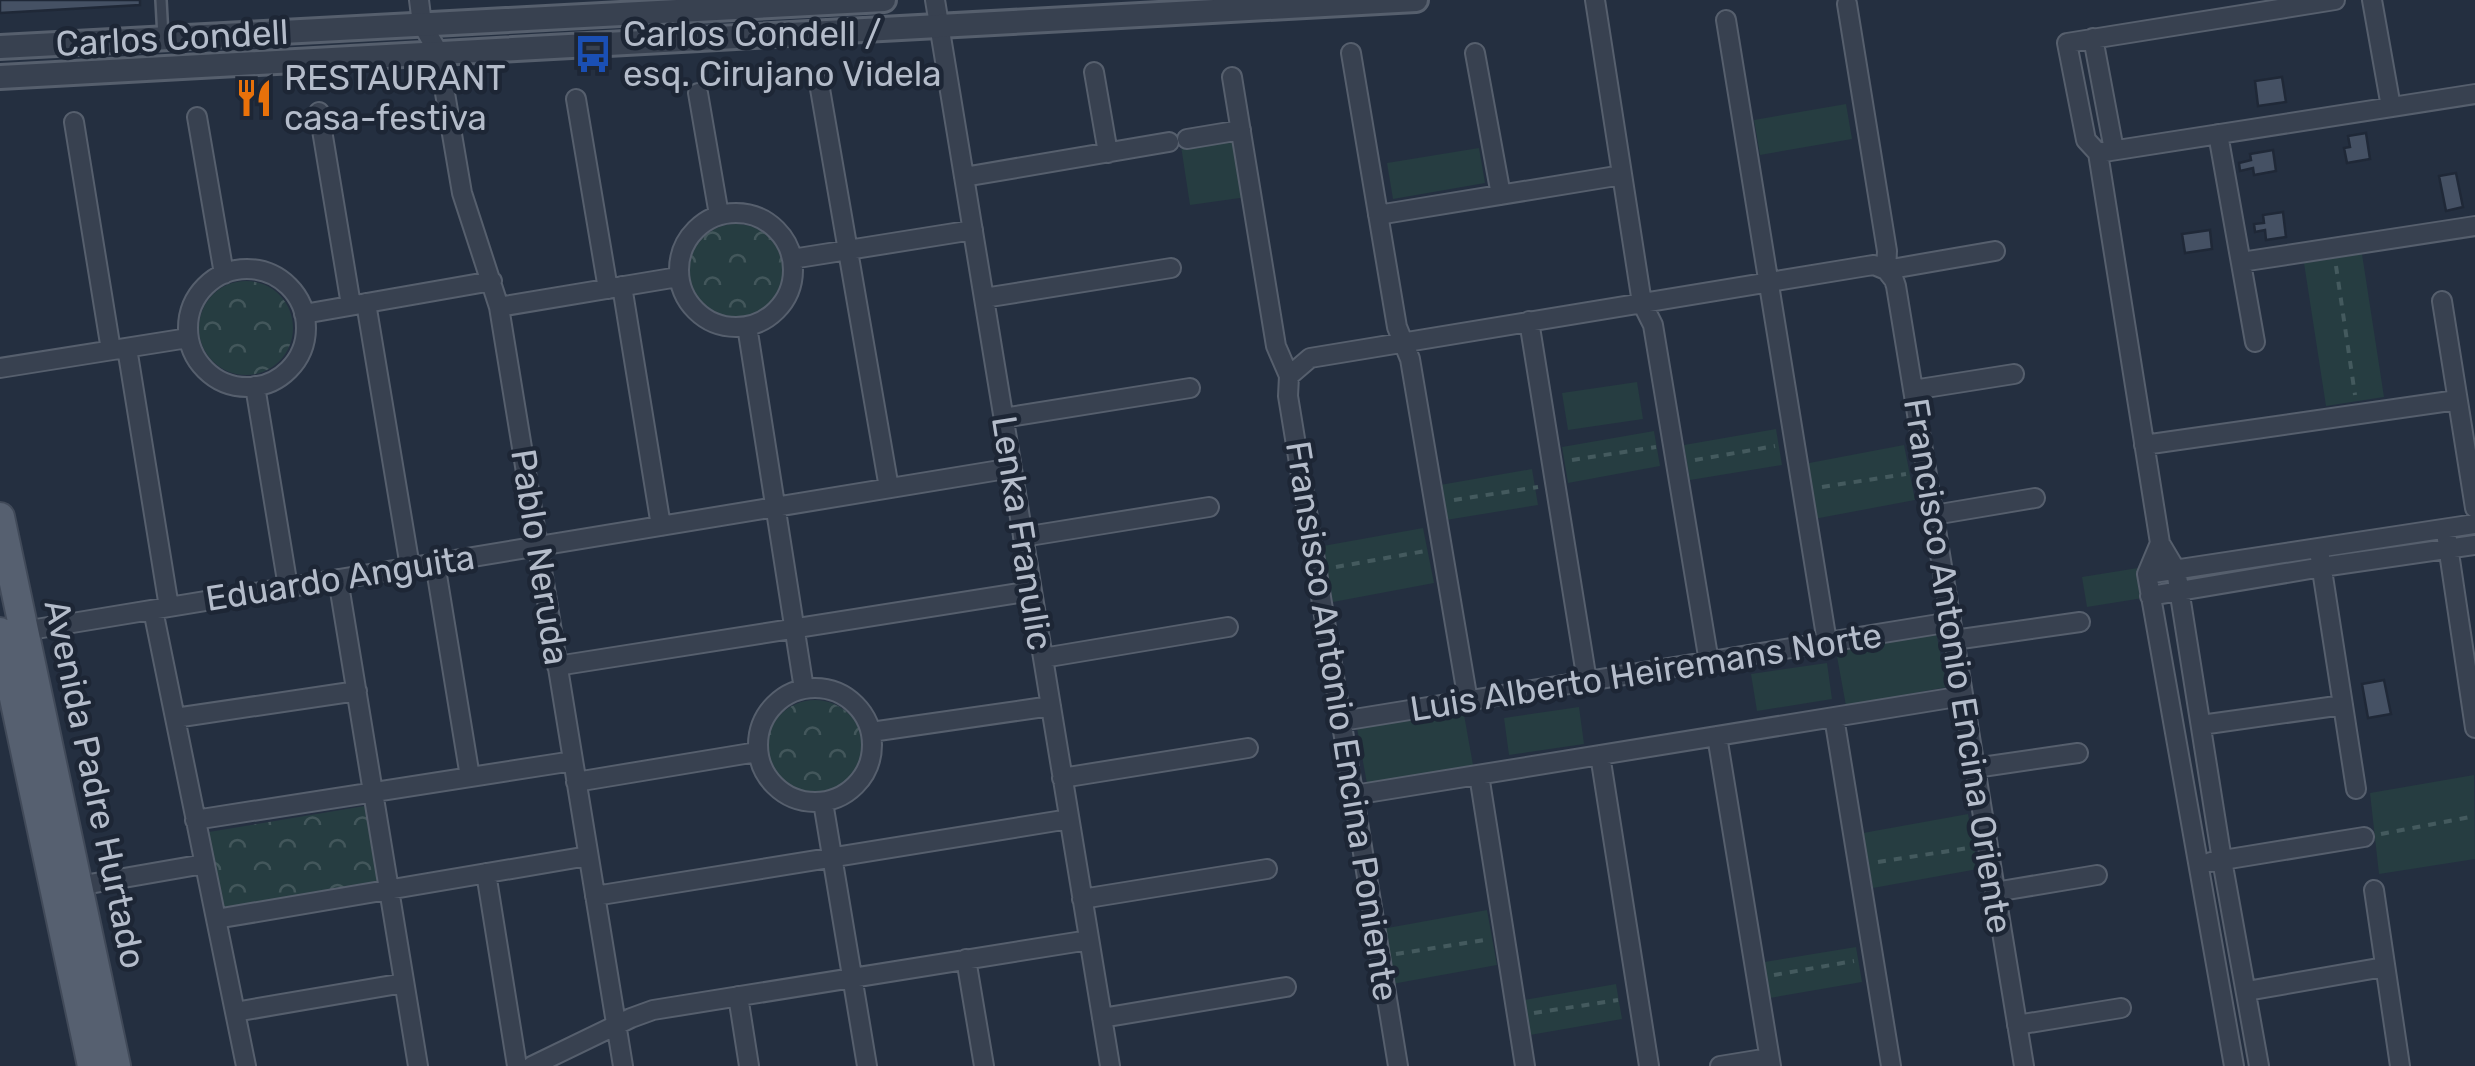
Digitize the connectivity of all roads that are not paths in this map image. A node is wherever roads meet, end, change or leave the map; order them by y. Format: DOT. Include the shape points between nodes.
graph roads {
  1 [pos="162,0"];
  2 [pos="419,0"];
  3 [pos="884,0"];
  4 [pos="935,0"];
  5 [pos="1416,0"];
  6 [pos="1595,0"];
  7 [pos="2336,0"];
  8 [pos="2372,0"];
  9 [pos="1846,4"];
  10 [pos="666,6"];
  11 [pos="563,8"];
  12 [pos="1726,20"];
  13 [pos="422,24"];
  14 [pos="939,26"];
  15 [pos="163,38"];
  16 [pos="2093,38"];
  17 [pos="0,47"];
  18 [pos="438,52"];
  19 [pos="1351,53"];
  20 [pos="1475,53"];
  21 [pos="1094,72"];
  22 [pos="0,76"];
  23 [pos="1232,77"];
  24 [pos="819,83"];
  25 [pos="698,94"];
  26 [pos="2475,94"];
  27 [pos="576,99"];
  28 [pos="2391,107"];
  29 [pos="319,112"];
  30 [pos="197,117"];
  31 [pos="74,122"];
  32 [pos="1241,130"];
  33 [pos="2218,134"];
  34 [pos="2106,152"];
  35 [pos="1108,153"];
  36 [pos="1622,176"];
  37 [pos="964,177"];
  38 [pos="1501,195"];
  39 [pos="719,215"];
  40 [pos="1378,215"];
  41 [pos="2475,226"];
  42 [pos="973,230"];
  43 [pos="848,250"];
  44 [pos="1995,251"];
  45 [pos="792,258"];
  46 [pos="2241,262"];
  47 [pos="1171,268"];
  48 [pos="1886,270"];
  49 [pos="224,274"];
  50 [pos="678,277"];
  51 [pos="492,282"];
  52 [pos="1768,282"];
  53 [pos="615,287"];
  54 [pos="984,298"];
  55 [pos="2442,302"];
  56 [pos="1642,303"];
  57 [pos="359,304"];
  58 [pos="499,307"];
  59 [pos="304,314"];
  60 [pos="1529,322"];
  61 [pos="747,326"];
  62 [pos="188,338"];
  63 [pos="1404,342"];
  64 [pos="2255,342"];
  65 [pos="119,349"];
  66 [pos="0,368"];
  67 [pos="2014,374"];
  68 [pos="1289,376"];
  69 [pos="256,386"];
  70 [pos="1190,388"];
  71 [pos="1913,390"];
  72 [pos="2457,400"];
  73 [pos="1003,418"];
  74 [pos="2144,445"];
  75 [pos="1012,468"];
  76 [pos="890,488"];
  77 [pos="2035,498"];
  78 [pos="775,506"];
  79 [pos="1209,506"];
  80 [pos="2475,508"];
  81 [pos="1934,515"];
  82 [pos="0,517"];
  83 [pos="2475,524"];
  84 [pos="661,526"];
  85 [pos="2446,529"];
  86 [pos="1023,537"];
  87 [pos="2160,543"];
  88 [pos="2475,545"];
  89 [pos="538,546"];
  90 [pos="2448,548"];
  91 [pos="2320,557"];
  92 [pos="434,563"];
  93 [pos="410,567"];
  94 [pos="2176,570"];
  95 [pos="2147,574"];
  96 [pos="338,578"];
  97 [pos="288,587"];
  98 [pos="1032,591"];
  99 [pos="2179,591"];
  100 [pos="2150,596"];
  101 [pos="161,608"];
  102 [pos="2080,622"];
  103 [pos="1228,627"];
  104 [pos="795,628"];
  105 [pos="12,631"];
  106 [pos="1953,631"];
  107 [pos="1828,642"];
  108 [pos="1043,658"];
  109 [pos="1709,662"];
  110 [pos="558,666"];
  111 [pos="1588,681"];
  112 [pos="804,688"];
  113 [pos="2472,689"];
  114 [pos="357,691"];
  115 [pos="2196,691"];
  116 [pos="2168,695"];
  117 [pos="1963,696"];
  118 [pos="1468,701"];
  119 [pos="1050,706"];
  120 [pos="2343,706"];
  121 [pos="1834,717"];
  122 [pos="175,718"];
  123 [pos="1342,721"];
  124 [pos="2201,725"];
  125 [pos="2475,728"];
  126 [pos="871,732"];
  127 [pos="1717,736"];
  128 [pos="1248,748"];
  129 [pos="758,752"];
  130 [pos="2078,752"];
  131 [pos="1600,755"];
  132 [pos="573,761"];
  133 [pos="1975,768"];
  134 [pos="1480,774"];
  135 [pos="470,777"];
  136 [pos="1062,778"];
  137 [pos="576,782"];
  138 [pos="2356,789"];
  139 [pos="373,792"];
  140 [pos="1354,795"];
  141 [pos="823,802"];
  142 [pos="1069,819"];
  143 [pos="195,820"];
  144 [pos="2364,838"];
  145 [pos="588,856"];
  146 [pos="832,858"];
  147 [pos="2222,860"];
  148 [pos="204,864"];
  149 [pos="2198,865"];
  150 [pos="1267,869"];
  151 [pos="486,873"];
  152 [pos="2098,875"];
  153 [pos="78,886"];
  154 [pos="389,890"];
  155 [pos="2374,890"];
  156 [pos="1995,892"];
  157 [pos="595,896"];
  158 [pos="1082,898"];
  159 [pos="216,919"];
  160 [pos="1089,940"];
  161 [pos="966,959"];
  162 [pos="2384,967"];
  163 [pos="852,978"];
  164 [pos="404,983"];
  165 [pos="1286,987"];
  166 [pos="2247,991"];
  167 [pos="738,996"];
  168 [pos="2121,1008"];
  169 [pos="235,1012"];
  170 [pos="1102,1018"];
  171 [pos="616,1025"];
  172 [pos="2017,1025"];
  173 [pos="1770,1062"];
  174 [pos="92,1066"];
  175 [pos="116,1066"];
  176 [pos="246,1066"];
  177 [pos="418,1066"];
  178 [pos="517,1066"];
  179 [pos="532,1066"];
  180 [pos="623,1066"];
  181 [pos="750,1066"];
  182 [pos="867,1066"];
  183 [pos="984,1066"];
  184 [pos="1110,1066"];
  185 [pos="1398,1066"];
  186 [pos="1524,1066"];
  187 [pos="1649,1066"];
  188 [pos="1720,1066"];
  189 [pos="1890,1066"];
  190 [pos="2024,1066"];
  191 [pos="2234,1066"];
  192 [pos="2259,1066"];
  193 [pos="2400,1066"];
  1 -- 15 [label="lane"];
  2 -- 13 [label="street"];
  3 -- 10 [label="street, Carlos Condell"];
  4 -- 14 [label="street, Lenka Franulic"];
  5 -- 14 [label="street, Carlos Condell"];
  6 -- 36 [label="street"];
  7 -- 16 [label="street"];
  8 -- 28 [label="street"];
  9 -- 48 [label="street, Francisco Antonio Encina Oriente"];
  10 -- 11 [label="street, Carlos Condell"];
  11 -- 13 [label="street, Carlos Condell"];
  12 -- 52 [label="street"];
  13 -- 15 [label="street, Carlos Condell"];
  13 -- 18 [label="street"];
  14 -- 18 [label="street, Carlos Condell"];
  14 -- 37 [label="street, Lenka Franulic"];
  15 -- 17 [label="street, Carlos Condell"];
  16 -- 34 [label="street"];
  16 -- 34 [label="street" via="2067,43 2086,140"];
  18 -- 22 [label="street, Carlos Condell"];
  18 -- 51 [label="street, Pablo Neruda" via="462,193"];
  19 -- 40 [label="street"];
  20 -- 38 [label="street"];
  21 -- 35 [label="street"];
  23 -- 32 [label="street, Fransisco Antonio Encina Poniente"];
  24 -- 43 [label="street"];
  25 -- 39 [label="street"];
  26 -- 28 [label="street"];
  27 -- 53 [label="street"];
  28 -- 33 [label="street"];
  29 -- 57 [label="street"];
  30 -- 49 [label="street"];
  31 -- 65 [label="street"];
  32 -- 35 [label="street"];
  32 -- 68 [label="street, Fransisco Antonio Encina Poniente" via="1276,346"];
  33 -- 34 [label="street"];
  33 -- 46 [label="street"];
  34 -- 74 [label="street"];
  35 -- 37 [label="street"];
  36 -- 38 [label="street"];
  36 -- 56 [label="street"];
  37 -- 42 [label="street, Lenka Franulic"];
  38 -- 40 [label="street"];
  39 -- 45 [label="street" via="746,213 771,224"];
  39 -- 50 [label="street" via="684,244"];
  40 -- 63 [label="street"];
  41 -- 46 [label="street"];
  42 -- 43 [label="street"];
  42 -- 54 [label="street, Lenka Franulic"];
  43 -- 45 [label="street"];
  43 -- 76 [label="street"];
  44 -- 48 [label="street"];
  45 -- 61 [label="street" via="787,296 770,316"];
  46 -- 64 [label="street"];
  47 -- 54 [label="street"];
  48 -- 52 [label="street" via="1874,265"];
  48 -- 71 [label="street, Francisco Antonio Encina Oriente" via="1896,286"];
  49 -- 59 [label="street" via="248,269 273,275 293,291"];
  49 -- 62 [label="street" via="198,295"];
  50 -- 53 [label="street"];
  50 -- 61 [label="street" via="688,302 707,320"];
  51 -- 57 [label="street"];
  51 -- 58 [label="street, Pablo Neruda"];
  52 -- 56 [label="street"];
  52 -- 107 [label="street"];
  53 -- 58 [label="street"];
  53 -- 84 [label="street"];
  54 -- 73 [label="street, Lenka Franulic"];
  55 -- 72 [label="street"];
  56 -- 60 [label="street"];
  56 -- 109 [label="street" via="1653,325"];
  57 -- 59 [label="street"];
  57 -- 93 [label="street"];
  58 -- 89 [label="street, Pablo Neruda"];
  59 -- 69 [label="street" via="296,360 278,378"];
  60 -- 63 [label="street"];
  60 -- 111 [label="street"];
  61 -- 78 [label="street"];
  62 -- 65 [label="street"];
  62 -- 69 [label="street" via="212,376"];
  63 -- 68 [label="street" via="1310,358"];
  63 -- 118 [label="street"];
  65 -- 66 [label="street"];
  65 -- 101 [label="street"];
  67 -- 71 [label="street"];
  68 -- 123 [label="street, Fransisco Antonio Encina Poniente"];
  69 -- 97 [label="street"];
  70 -- 73 [label="street"];
  71 -- 81 [label="street, Francisco Antonio Encina Oriente"];
  72 -- 74 [label="street"];
  72 -- 80 [label="street"];
  73 -- 75 [label="street, Lenka Franulic"];
  74 -- 87 [label="street"];
  75 -- 76 [label="street, Eduardo Anguita"];
  75 -- 86 [label="street, Lenka Franulic"];
  76 -- 78 [label="street, Eduardo Anguita"];
  77 -- 81 [label="street"];
  78 -- 84 [label="street, Eduardo Anguita"];
  78 -- 104 [label="street"];
  79 -- 86 [label="street"];
  81 -- 106 [label="street, Francisco Antonio Encina Oriente"];
  82 -- 105 [label="main road, Avenida Padre Hurtado"];
  83 -- 85 [label="street"];
  84 -- 89 [label="street, Eduardo Anguita"];
  85 -- 90 [label="street"];
  85 -- 91 [label="street"];
  86 -- 98 [label="street, Lenka Franulic"];
  87 -- 94 [label="street"];
  87 -- 95 [label="street"];
  88 -- 90 [label="street"];
  89 -- 92 [label="street, Eduardo Anguita"];
  89 -- 110 [label="street, Pablo Neruda"];
  90 -- 91 [label="street"];
  90 -- 113 [label="street"];
  91 -- 94 [label="street"];
  91 -- 99 [label="street"];
  91 -- 120 [label="street"];
  92 -- 93 [label="street, Eduardo Anguita"];
  92 -- 135 [label="street"];
  93 -- 96 [label="street, Eduardo Anguita"];
  94 -- 95 [label="street"];
  94 -- 99 [label="street"];
  95 -- 100 [label="street"];
  96 -- 97 [label="street, Eduardo Anguita"];
  96 -- 114 [label="street"];
  97 -- 101 [label="street, Eduardo Anguita"];
  98 -- 104 [label="street"];
  98 -- 108 [label="street, Lenka Franulic"];
  99 -- 100 [label="street"];
  99 -- 115 [label="street"];
  100 -- 116 [label="street"];
  101 -- 105 [label="street, Eduardo Anguita"];
  101 -- 122 [label="street"];
  102 -- 106 [label="street, Luis Alberto Heiremans Norte"];
  103 -- 108 [label="street"];
  104 -- 110 [label="street"];
  104 -- 112 [label="street"];
  105 -- 153 [label="main road, Avenida Padre Hurtado"];
  105 -- 174 [label="main road, Avenida Padre Hurtado"];
  106 -- 107 [label="street, Luis Alberto Heiremans Norte"];
  106 -- 117 [label="street, Francisco Antonio Encina Oriente"];
  107 -- 109 [label="street, Luis Alberto Heiremans Norte"];
  108 -- 119 [label="street, Lenka Franulic"];
  109 -- 111 [label="street, Luis Alberto Heiremans Norte"];
  110 -- 132 [label="street, Pablo Neruda"];
  111 -- 118 [label="street, Luis Alberto Heiremans Norte"];
  112 -- 126 [label="street" via="846,698"];
  112 -- 129 [label="street" via="768,711"];
  113 -- 125 [label="street"];
  114 -- 122 [label="street"];
  114 -- 139 [label="street"];
  115 -- 116 [label="street"];
  115 -- 124 [label="street"];
  116 -- 149 [label="street"];
  117 -- 121 [label="street"];
  117 -- 133 [label="street, Francisco Antonio Encina Oriente"];
  118 -- 123 [label="street, Luis Alberto Heiremans Norte"];
  119 -- 126 [label="street"];
  119 -- 136 [label="street, Lenka Franulic"];
  120 -- 124 [label="street"];
  120 -- 138 [label="street"];
  121 -- 127 [label="street"];
  121 -- 189 [label="street"];
  122 -- 143 [label="street"];
  123 -- 140 [label="street, Fransisco Antonio Encina Poniente"];
  124 -- 147 [label="street"];
  126 -- 141 [label="street" via="870,759 858,783"];
  127 -- 131 [label="street"];
  127 -- 173 [label="street"];
  128 -- 136 [label="street"];
  129 -- 137 [label="street"];
  129 -- 141 [label="street" via="766,776 785,794"];
  130 -- 133 [label="street"];
  131 -- 134 [label="street"];
  131 -- 187 [label="street"];
  132 -- 135 [label="street"];
  132 -- 137 [label="street, Pablo Neruda"];
  133 -- 156 [label="street, Francisco Antonio Encina Oriente"];
  134 -- 140 [label="street"];
  134 -- 186 [label="street"];
  135 -- 139 [label="street"];
  136 -- 142 [label="street, Lenka Franulic"];
  137 -- 145 [label="street, Pablo Neruda"];
  139 -- 143 [label="street"];
  139 -- 154 [label="street"];
  140 -- 185 [label="street, Fransisco Antonio Encina Poniente"];
  141 -- 146 [label="street"];
  142 -- 146 [label="street"];
  142 -- 158 [label="street, Lenka Franulic"];
  143 -- 148 [label="street"];
  144 -- 147 [label="street"];
  145 -- 151 [label="street"];
  145 -- 157 [label="street, Pablo Neruda"];
  146 -- 157 [label="street"];
  146 -- 163 [label="street"];
  147 -- 149 [label="street"];
  147 -- 166 [label="street"];
  148 -- 153 [label="street"];
  148 -- 159 [label="street"];
  149 -- 191 [label="street"];
  150 -- 158 [label="street"];
  151 -- 154 [label="street"];
  151 -- 178 [label="street"];
  152 -- 156 [label="street"];
  153 -- 175 [label="main road, Avenida Padre Hurtado"];
  154 -- 159 [label="street"];
  154 -- 164 [label="street"];
  155 -- 162 [label="street"];
  156 -- 172 [label="street, Francisco Antonio Encina Oriente"];
  157 -- 171 [label="street, Pablo Neruda"];
  158 -- 160 [label="street, Lenka Franulic"];
  159 -- 169 [label="street"];
  160 -- 161 [label="street"];
  160 -- 170 [label="street, Lenka Franulic"];
  161 -- 163 [label="street"];
  161 -- 183 [label="street"];
  162 -- 166 [label="street"];
  162 -- 193 [label="street"];
  163 -- 167 [label="street"];
  163 -- 182 [label="street"];
  164 -- 169 [label="street"];
  164 -- 177 [label="street"];
  165 -- 170 [label="street"];
  166 -- 192 [label="street"];
  167 -- 171 [label="street" via="653,1010"];
  167 -- 181 [label="street"];
  168 -- 172 [label="street"];
  169 -- 176 [label="street"];
  170 -- 184 [label="street, Lenka Franulic"];
  171 -- 179 [label="street"];
  171 -- 180 [label="street, Pablo Neruda"];
  172 -- 190 [label="street, Francisco Antonio Encina Oriente"];
  173 -- 188 [label="street"];
}
